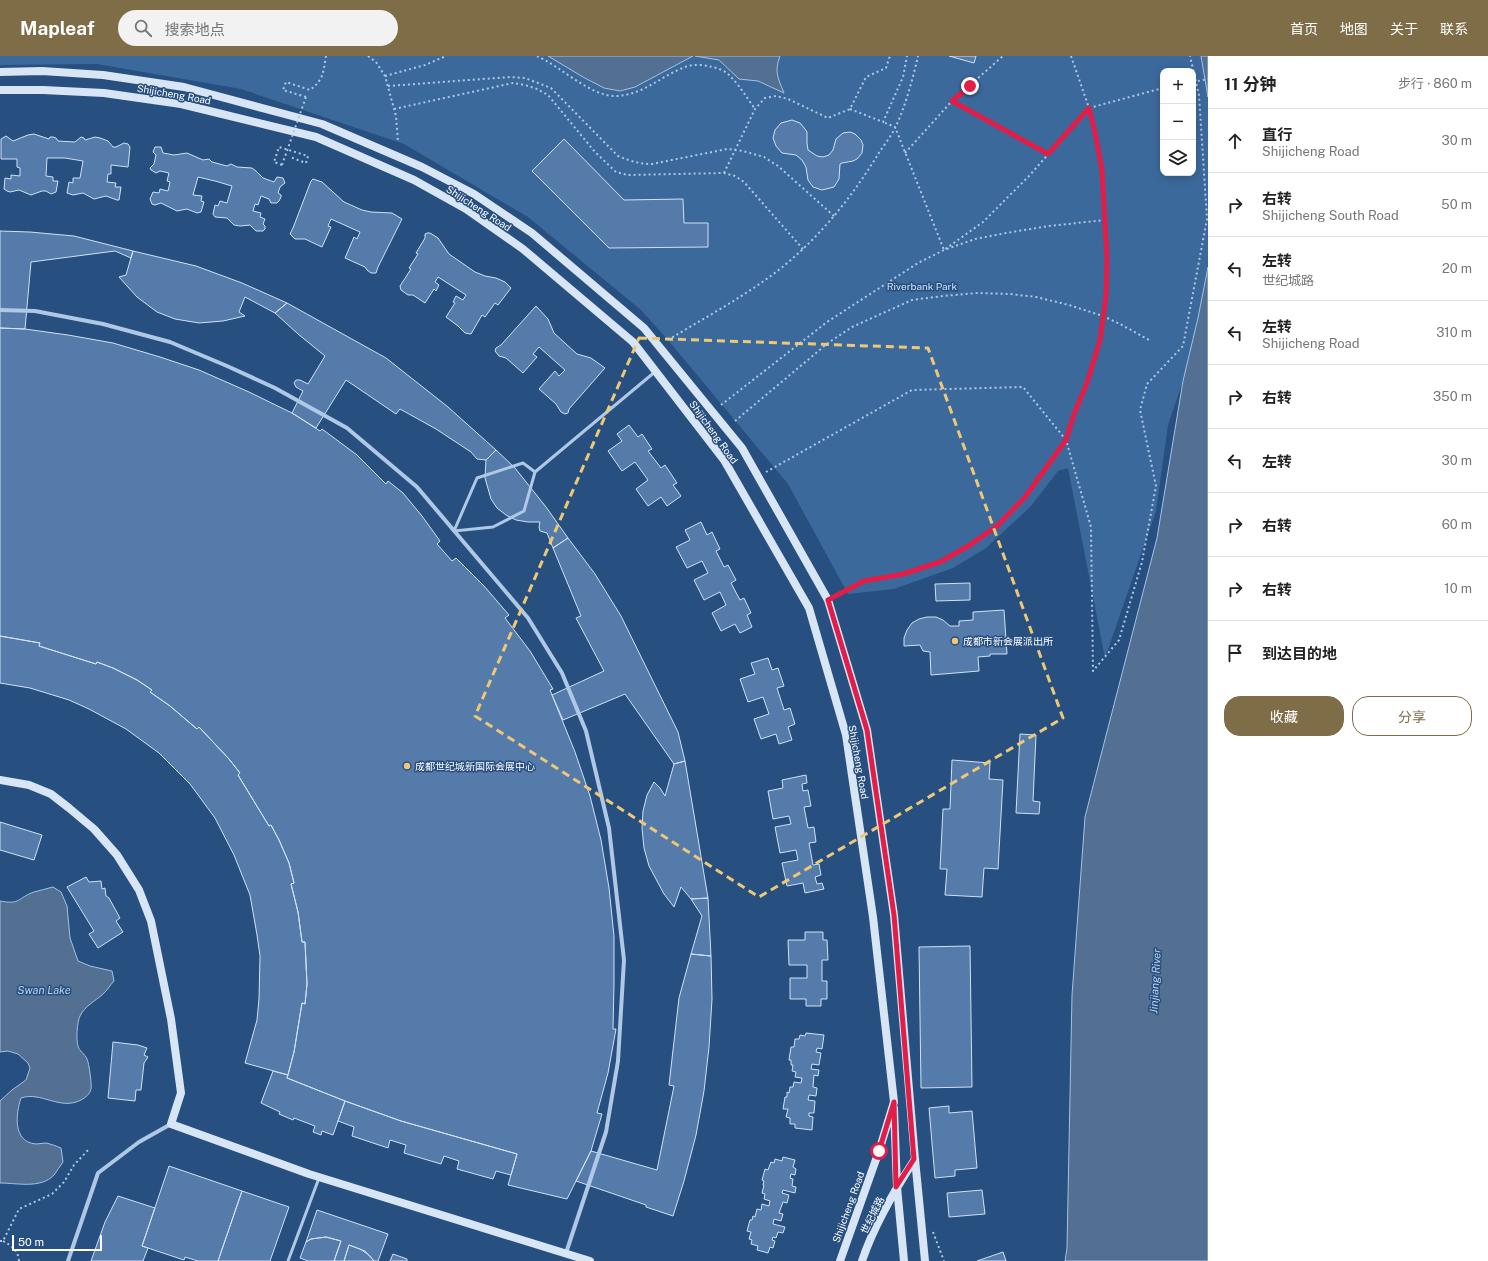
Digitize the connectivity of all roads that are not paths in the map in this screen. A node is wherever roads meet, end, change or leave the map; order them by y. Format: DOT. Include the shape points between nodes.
graph roads {
  1 [pos="0,72"];
  2 [pos="0,90"];
  3 [pos="0,310"];
  4 [pos="656,372"];
  5 [pos="536,472"];
  6 [pos="454,531"];
  7 [pos="0,780"];
  8 [pos="894,1102"];
  9 [pos="171,1124"];
  10 [pos="914,1159"];
  11 [pos="320,1177"];
  12 [pos="896,1187"];
  13 [pos="566,1254"];
  14 [pos="68,1261"];
  15 [pos="288,1261"];
  16 [pos="590,1261"];
  17 [pos="840,1261"];
  18 [pos="862,1261"];
  19 [pos="904,1261"];
  20 [pos="925,1261"];
  1 -- 10 [label="main road, Shijicheng Road" via="42,71 103,75 184,87 322,124 422,167 474,194 532,233 644,328 742,448 828,600 868,738 894,915"];
  2 -- 4 [label="main road, Shijicheng Road" via="104,93 181,104 316,137 414,180 466,209 523,249 633,342"];
  3 -- 6 [label="street" via="36,311 103,324 163,340 275,388 347,428 417,487"];
  4 -- 5 [label="lane"];
  4 -- 8 [label="main road, Shijicheng Road" via="724,460 809,608 846,735 873,917"];
  5 -- 6 [label="lane" via="524,511 494,527"];
  5 -- 6 [label="lane" via="523,463 477,478"];
  6 -- 13 [label="street" via="528,618 562,673 586,731 609,828 624,960 618,1061 606,1132"];
  7 -- 9 [label="main road" via="29,785 50,794 69,808 94,829 117,855 139,890 151,921 171,1019 181,1093"];
  8 -- 12 [label="main road"];
  8 -- 17 [label="main road, Shijicheng Road"];
  9 -- 11 [label="main road"];
  9 -- 14 [label="street" via="139,1142 98,1173"];
  10 -- 12 [label="main road, 世纪城路"];
  10 -- 20 [label="main road, Shijicheng Road"];
  11 -- 13 [label="main road"];
  11 -- 15 [label="lane"];
  12 -- 18 [label="main road, 世纪城路"];
  12 -- 19 [label="main road"];
  13 -- 16 [label="main road"];
}
